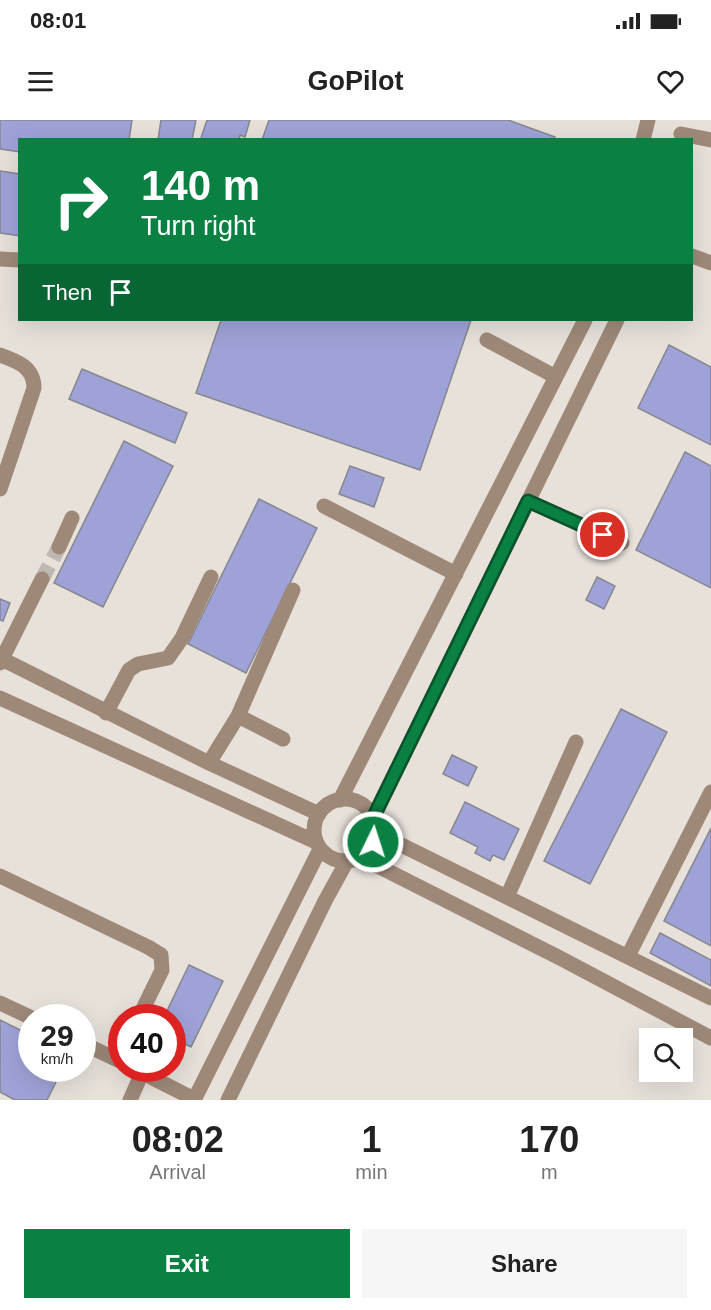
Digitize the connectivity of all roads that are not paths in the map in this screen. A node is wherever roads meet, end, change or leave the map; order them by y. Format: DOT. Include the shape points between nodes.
graph roads {
  1 [pos="648,120"];
  2 [pos="681,131"];
  3 [pos="644,138"];
  4 [pos="711,140"];
  5 [pos="693,256"];
  6 [pos="0,259"];
  7 [pos="18,260"];
  8 [pos="711,262"];
  9 [pos="584,321"];
  10 [pos="617,321"];
  11 [pos="487,340"];
  12 [pos="0,355"];
  13 [pos="556,377"];
  14 [pos="0,489"];
  15 [pos="528,501"];
  16 [pos="324,506"];
  17 [pos="72,518"];
  18 [pos="622,543"];
  19 [pos="59,547"];
  20 [pos="456,574"];
  21 [pos="211,577"];
  22 [pos="42,579"];
  23 [pos="293,591"];
  24 [pos="1,660"];
  25 [pos="0,698"];
  26 [pos="106,713"];
  27 [pos="238,716"];
  28 [pos="283,739"];
  29 [pos="576,742"];
  30 [pos="209,764"];
  31 [pos="711,792"];
  32 [pos="340,800"];
  33 [pos="319,814"];
  34 [pos="374,825"];
  35 [pos="318,845"];
  36 [pos="353,859"];
  37 [pos="0,876"];
  38 [pos="507,897"];
  39 [pos="628,956"];
  40 [pos="711,998"];
  41 [pos="0,1003"];
  42 [pos="145,1004"];
  43 [pos="18,1011"];
  44 [pos="711,1038"];
  45 [pos="134,1082"];
  46 [pos="160,1082"];
  47 [pos="130,1100"];
  48 [pos="194,1100"];
  49 [pos="228,1100"];
  1 -- 3 [label="street"];
  2 -- 4 [label="street"];
  5 -- 8 [label="street"];
  6 -- 7 [label="street"];
  9 -- 13 [label="street"];
  10 -- 15 [label="street"];
  11 -- 13 [label="street"];
  12 -- 14 [label="street" via="29,369 34,388"];
  13 -- 20 [label="street"];
  15 -- 18 [label="street"];
  15 -- 34 [label="street"];
  16 -- 20 [label="street"];
  17 -- 19 [label="street"];
  20 -- 32 [label="street"];
  21 -- 26 [label="street" via="168,658 138,664 129,670"];
  22 -- 24 [label="street"];
  23 -- 27 [label="street"];
  24 -- 26 [label="street"];
  25 -- 35 [label="street"];
  26 -- 30 [label="street"];
  27 -- 28 [label="street"];
  27 -- 30 [label="street"];
  29 -- 38 [label="street"];
  30 -- 33 [label="street"];
  31 -- 39 [label="street"];
  32 -- 33 [label="street" via="331,802"];
  32 -- 34 [label="street" via="360,803"];
  33 -- 35 [label="street" via="314,826"];
  34 -- 36 [label="street" via="368,851"];
  34 -- 38 [label="street"];
  35 -- 36 [label="street" via="327,856"];
  35 -- 48 [label="street"];
  36 -- 44 [label="street" via="560,958"];
  36 -- 49 [label="street"];
  37 -- 42 [label="street" via="161,955 162,970"];
  38 -- 39 [label="street"];
  39 -- 40 [label="street"];
  41 -- 43 [label="street"];
  45 -- 47 [label="street"];
  46 -- 48 [label="street"];
}
